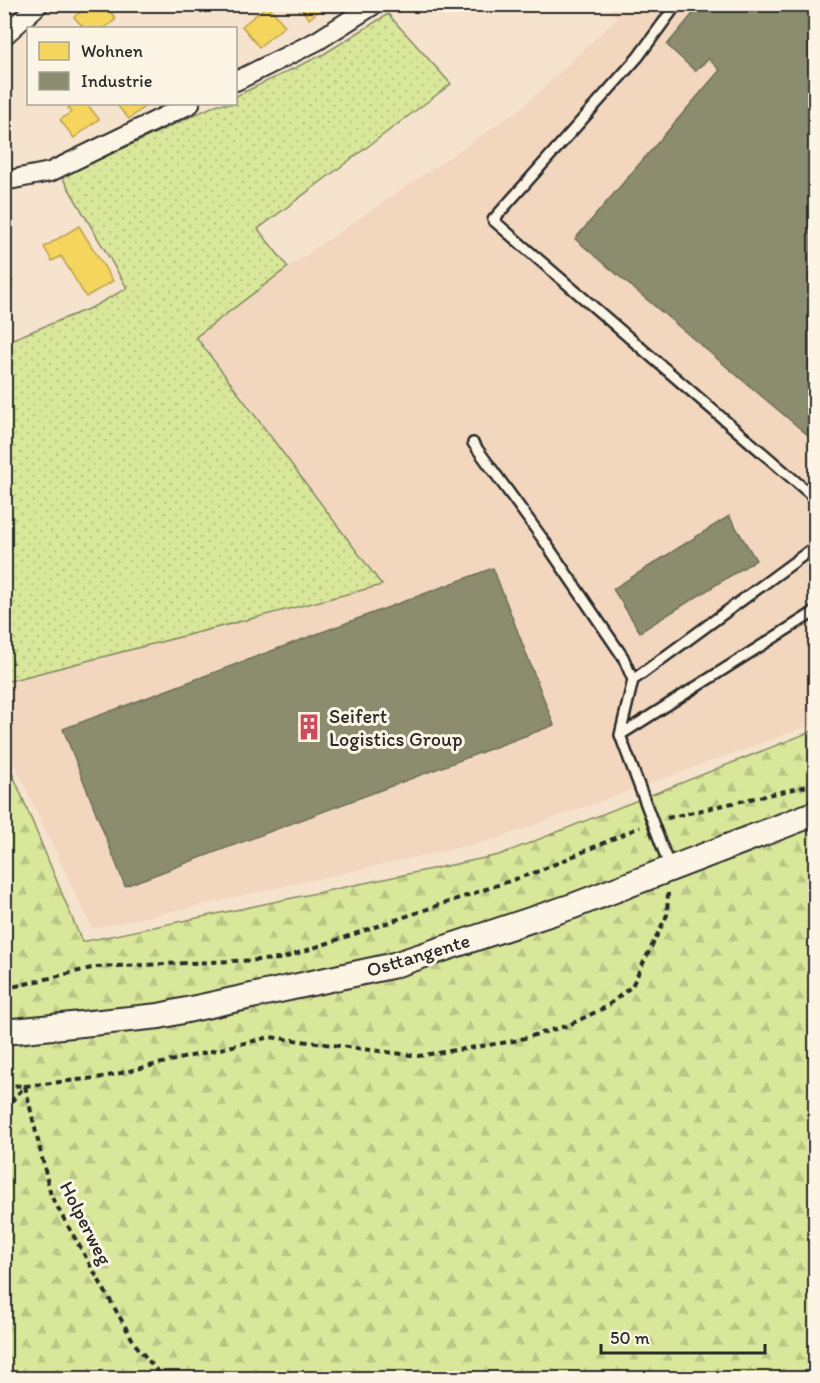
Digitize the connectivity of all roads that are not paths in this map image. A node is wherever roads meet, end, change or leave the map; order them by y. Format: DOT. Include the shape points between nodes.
graph roads {
  1 [pos="39,4"];
  2 [pos="375,4"];
  3 [pos="677,4"];
  4 [pos="4,36"];
  5 [pos="237,81"];
  6 [pos="188,105"];
  7 [pos="4,181"];
  8 [pos="473,443"];
  9 [pos="816,499"];
  10 [pos="816,546"];
  11 [pos="816,610"];
  12 [pos="633,680"];
  13 [pos="620,735"];
  14 [pos="816,813"];
  15 [pos="670,868"];
  16 [pos="4,1032"];
  1 -- 4 [label="street"];
  2 -- 5 [label="street" via="317,41"];
  3 -- 9 [label="lane" via="638,57 493,220"];
  6 -- 7 [label="street" via="50,172"];
  8 -- 12 [label="lane" via="545,542 622,657"];
  10 -- 12 [label="lane"];
  11 -- 13 [label="lane"];
  12 -- 13 [label="lane"];
  13 -- 15 [label="lane"];
  14 -- 15 [label="main road, Osttangente"];
  15 -- 16 [label="main road, Osttangente" via="573,906 391,966 159,1016"];
}
